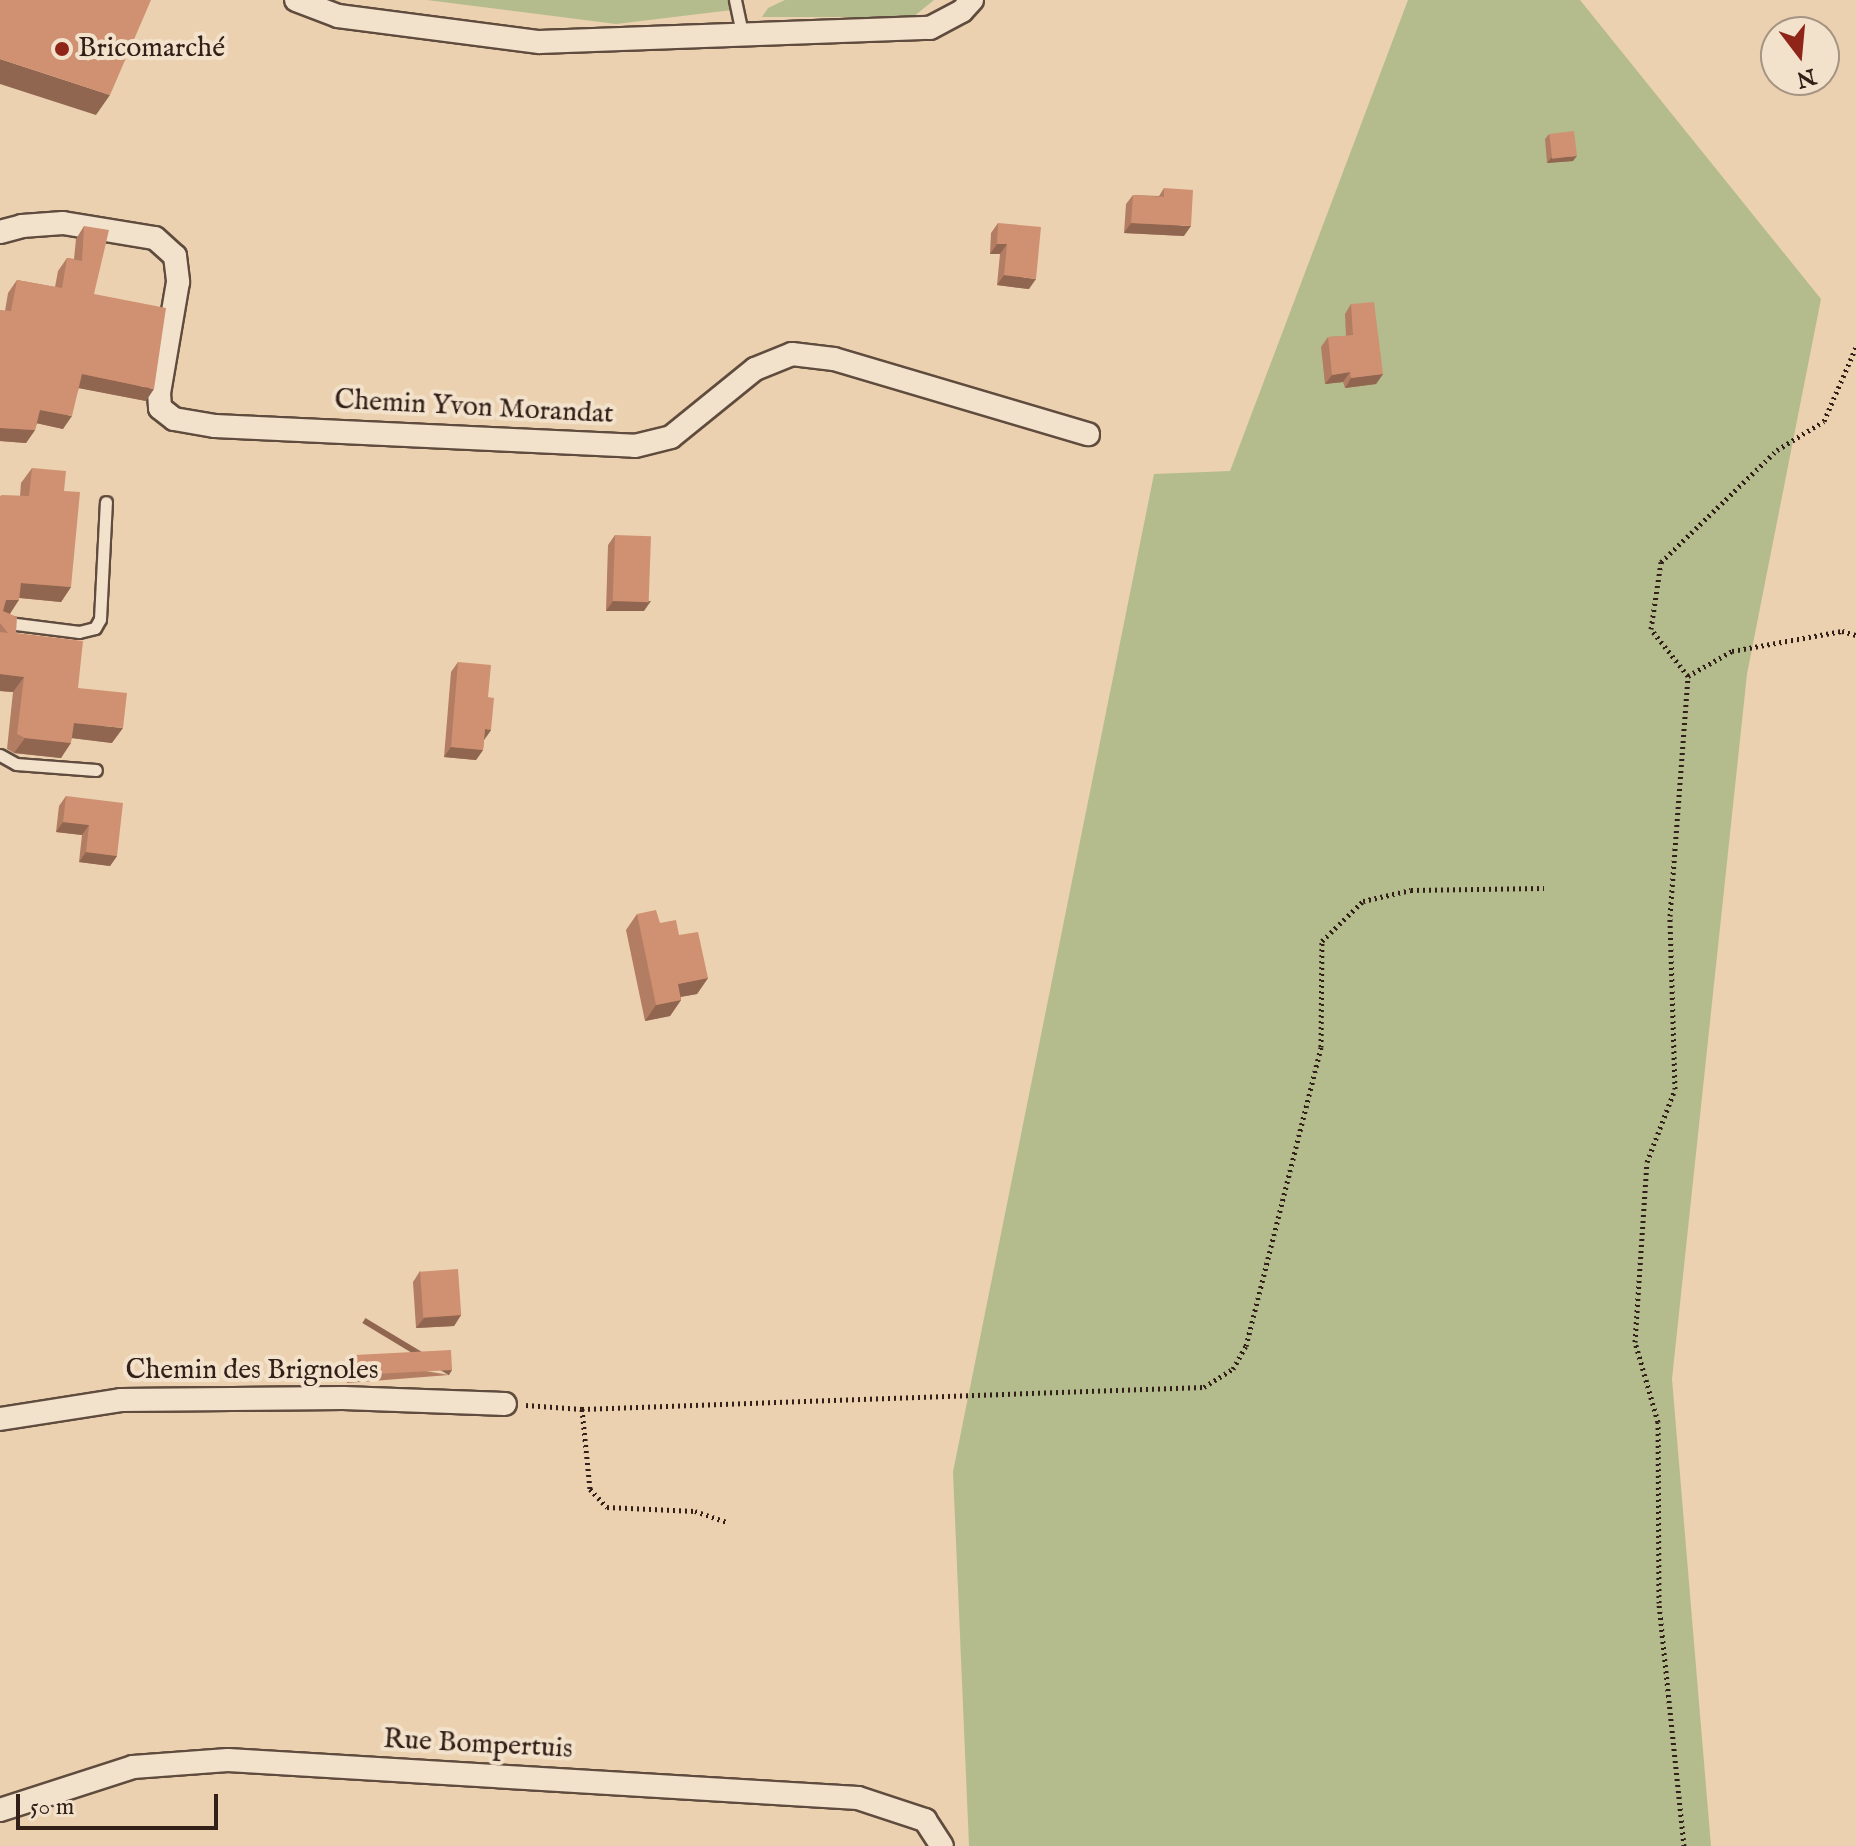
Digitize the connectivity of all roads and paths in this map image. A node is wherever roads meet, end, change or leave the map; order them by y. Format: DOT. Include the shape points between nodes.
graph roads {
  1 [pos="296,0"];
  2 [pos="735,0"];
  3 [pos="972,0"];
  4 [pos="742,34"];
  5 [pos="0,232"];
  6 [pos="1856,347"];
  7 [pos="1088,434"];
  8 [pos="106,502"];
  9 [pos="0,622"];
  10 [pos="1856,635"];
  11 [pos="1688,676"];
  12 [pos="0,755"];
  13 [pos="96,770"];
  14 [pos="1544,888"];
  15 [pos="505,1404"];
  16 [pos="582,1409"];
  17 [pos="0,1419"];
  18 [pos="727,1522"];
  19 [pos="0,1810"];
  20 [pos="942,1846"];
  21 [pos="1684,1846"];
  1 -- 4 [label="street" via="338,16 539,42"];
  2 -- 4 [label="lane"];
  3 -- 4 [label="street" via="930,28"];
  5 -- 7 [label="street, Chemin Yvon Morandat" via="63,223 155,238 175,256 178,282 159,393 160,408 174,419 215,426 635,446 671,437 755,369 792,354 834,359"];
  6 -- 11 [label="path" via="1824,421 1777,450 1661,562 1651,629"];
  8 -- 9 [label="lane" via="100,619 95,628 79,632"];
  10 -- 11 [label="path" via="1842,631 1732,651"];
  11 -- 21 [label="path" via="1670,916 1675,1089 1647,1162 1635,1342 1658,1422 1659,1603"];
  12 -- 13 [label="lane" via="16,764"];
  14 -- 16 [label="path" via="1411,890 1363,901 1322,941 1321,1047 1246,1346 1233,1369 1204,1387"];
  15 -- 16 [label="path"];
  15 -- 17 [label="street, Chemin des Brignoles" via="343,1398 121,1400"];
  16 -- 18 [label="path" via="590,1489 607,1507 695,1511"];
  19 -- 20 [label="street, Rue Bompertuis" via="133,1767 228,1760 858,1798 925,1820"];
}
